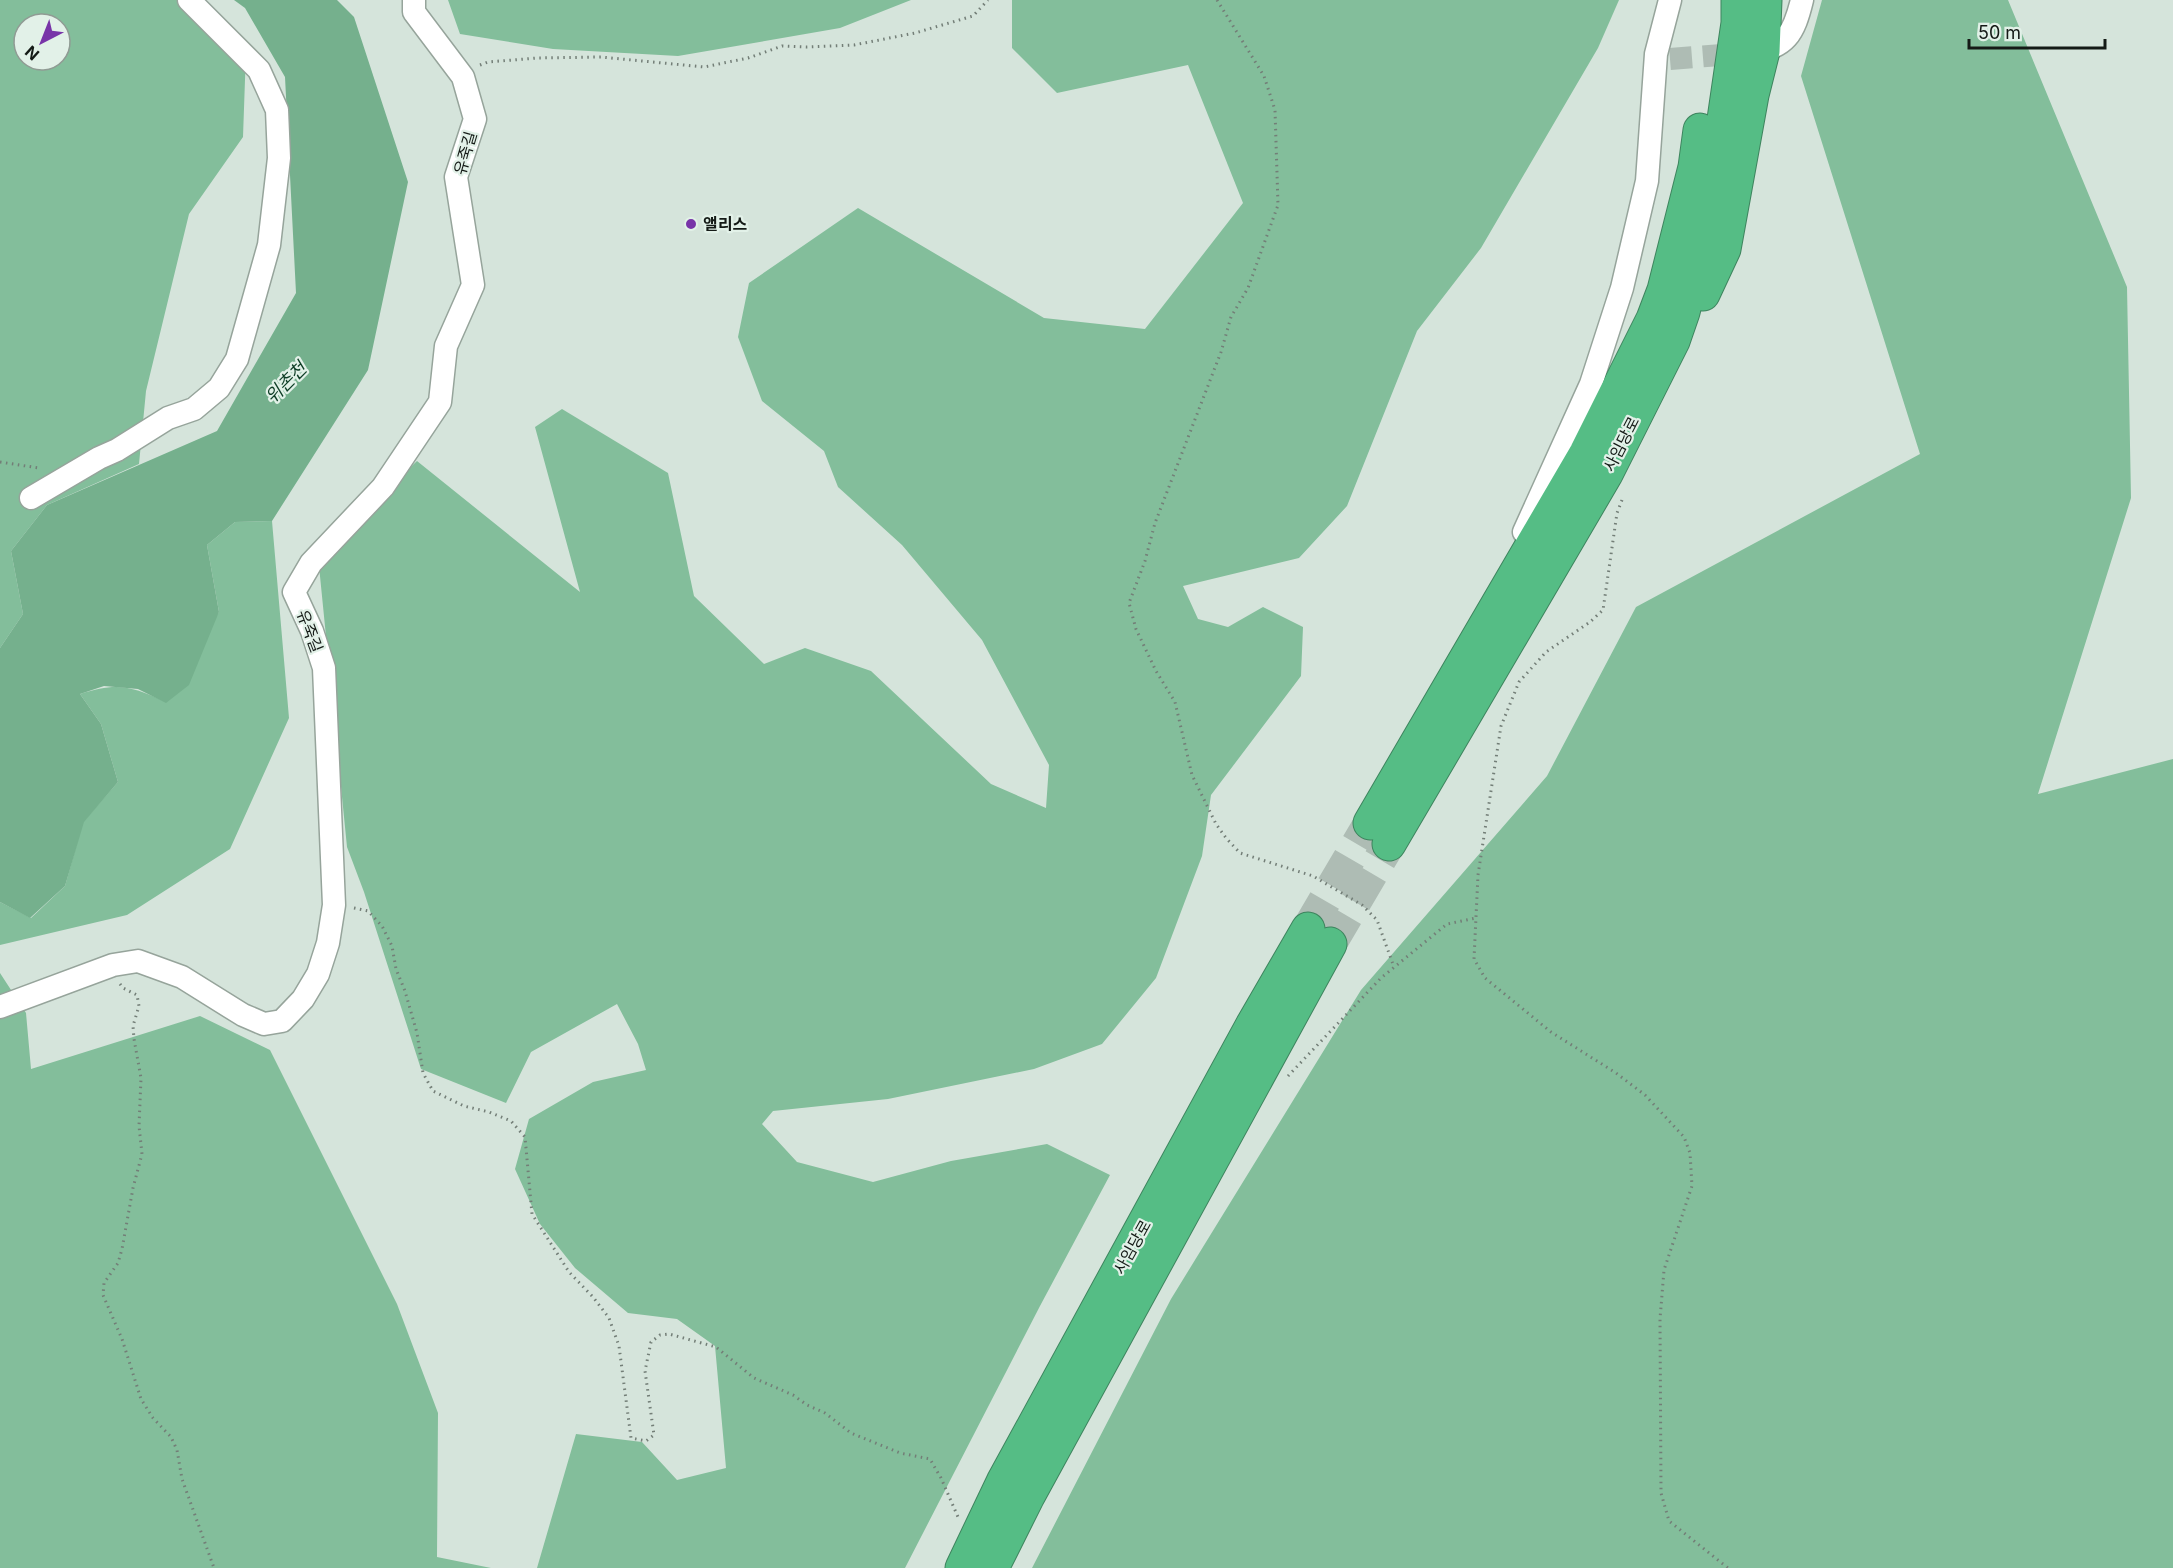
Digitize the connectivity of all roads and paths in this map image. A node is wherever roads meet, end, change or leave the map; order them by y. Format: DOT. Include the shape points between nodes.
graph roads {
  1 [pos="189,0"];
  2 [pos="414,0"];
  3 [pos="988,0"];
  4 [pos="1217,0"];
  5 [pos="1670,0"];
  6 [pos="1718,0"];
  7 [pos="1737,0"];
  8 [pos="1765,0"];
  9 [pos="1802,0"];
  10 [pos="1755,52"];
  11 [pos="460,73"];
  12 [pos="1673,341"];
  13 [pos="1625,491"];
  14 [pos="31,498"];
  15 [pos="1476,642"];
  16 [pos="334,905"];
  17 [pos="1476,918"];
  18 [pos="113,965"];
  19 [pos="1395,967"];
  20 [pos="0,1007"];
  21 [pos="1284,1081"];
  22 [pos="960,1521"];
  23 [pos="214,1568"];
  24 [pos="962,1568"];
  25 [pos="992,1568"];
  26 [pos="1728,1568"];
  1 -- 14 [label="street" via="259,70 276,111 279,159 269,245 237,359 219,388 194,409 168,418"];
  2 -- 11 [label="street, 유죽길" via="414,12"];
  3 -- 11 [label="path" via="973,16 915,33 854,45 782,46 704,67 601,57 537,58 488,62"];
  4 -- 19 [label="path" via="1264,76 1275,110 1278,205 1248,288 1231,317 1129,603 1136,629 1175,702 1192,775 1216,825 1240,853 1313,876 1362,905 1377,920"];
  5 -- 15 [label="street" via="1647,181 1622,288 1591,384 1528,523 1463,636"];
  6 -- 15 [label="highway, 사임당로" via="1695,167 1664,290 1586,453"];
  7 -- 12 [label="highway, 사임당로" via="1736,34 1714,188"];
  8 -- 10 [label="highway"];
  9 -- 10 [label="street" via="1796,24 1780,45"];
  10 -- 12 [label="highway" via="1752,95 1724,249 1693,316"];
  11 -- 16 [label="street, 유죽길" via="476,119 456,177 473,285 446,346 440,402 383,487 311,563 294,592 324,668"];
  12 -- 15 [label="highway, 사임당로" via="1606,474 1380,834"];
  13 -- 17 [label="path" via="1617,513 1603,610 1546,652 1519,682 1501,726"];
  16 -- 18 [label="street, 유죽길" via="318,974 303,999 282,1021 264,1024 182,977 138,961"];
  16 -- 22 [label="path" via="368,911 382,926 392,946 417,1033 423,1074 433,1091 511,1121 525,1137 532,1214 569,1272 609,1318 619,1346 631,1438 646,1441 654,1435 645,1371 651,1342 669,1334 716,1347 754,1378 825,1413 851,1433 900,1453 930,1459"];
  17 -- 19 [label="path" via="1447,924"];
  17 -- 26 [label="path" via="1474,959 1485,978 1551,1032 1645,1095 1684,1137 1690,1153 1692,1186 1664,1270 1660,1319 1661,1493 1669,1521"];
  18 -- 20 [label="street, 유죽길"];
  18 -- 23 [label="path" via="117,980 137,995 139,1006 133,1026 141,1078 142,1154 122,1249 118,1263 104,1283 103,1295 141,1398 177,1450 182,1479"];
  19 -- 21 [label="path"];
  24 -- 25 [label="highway, 사임당로" via="1004,1482 1253,1024 1319,936"];
}
